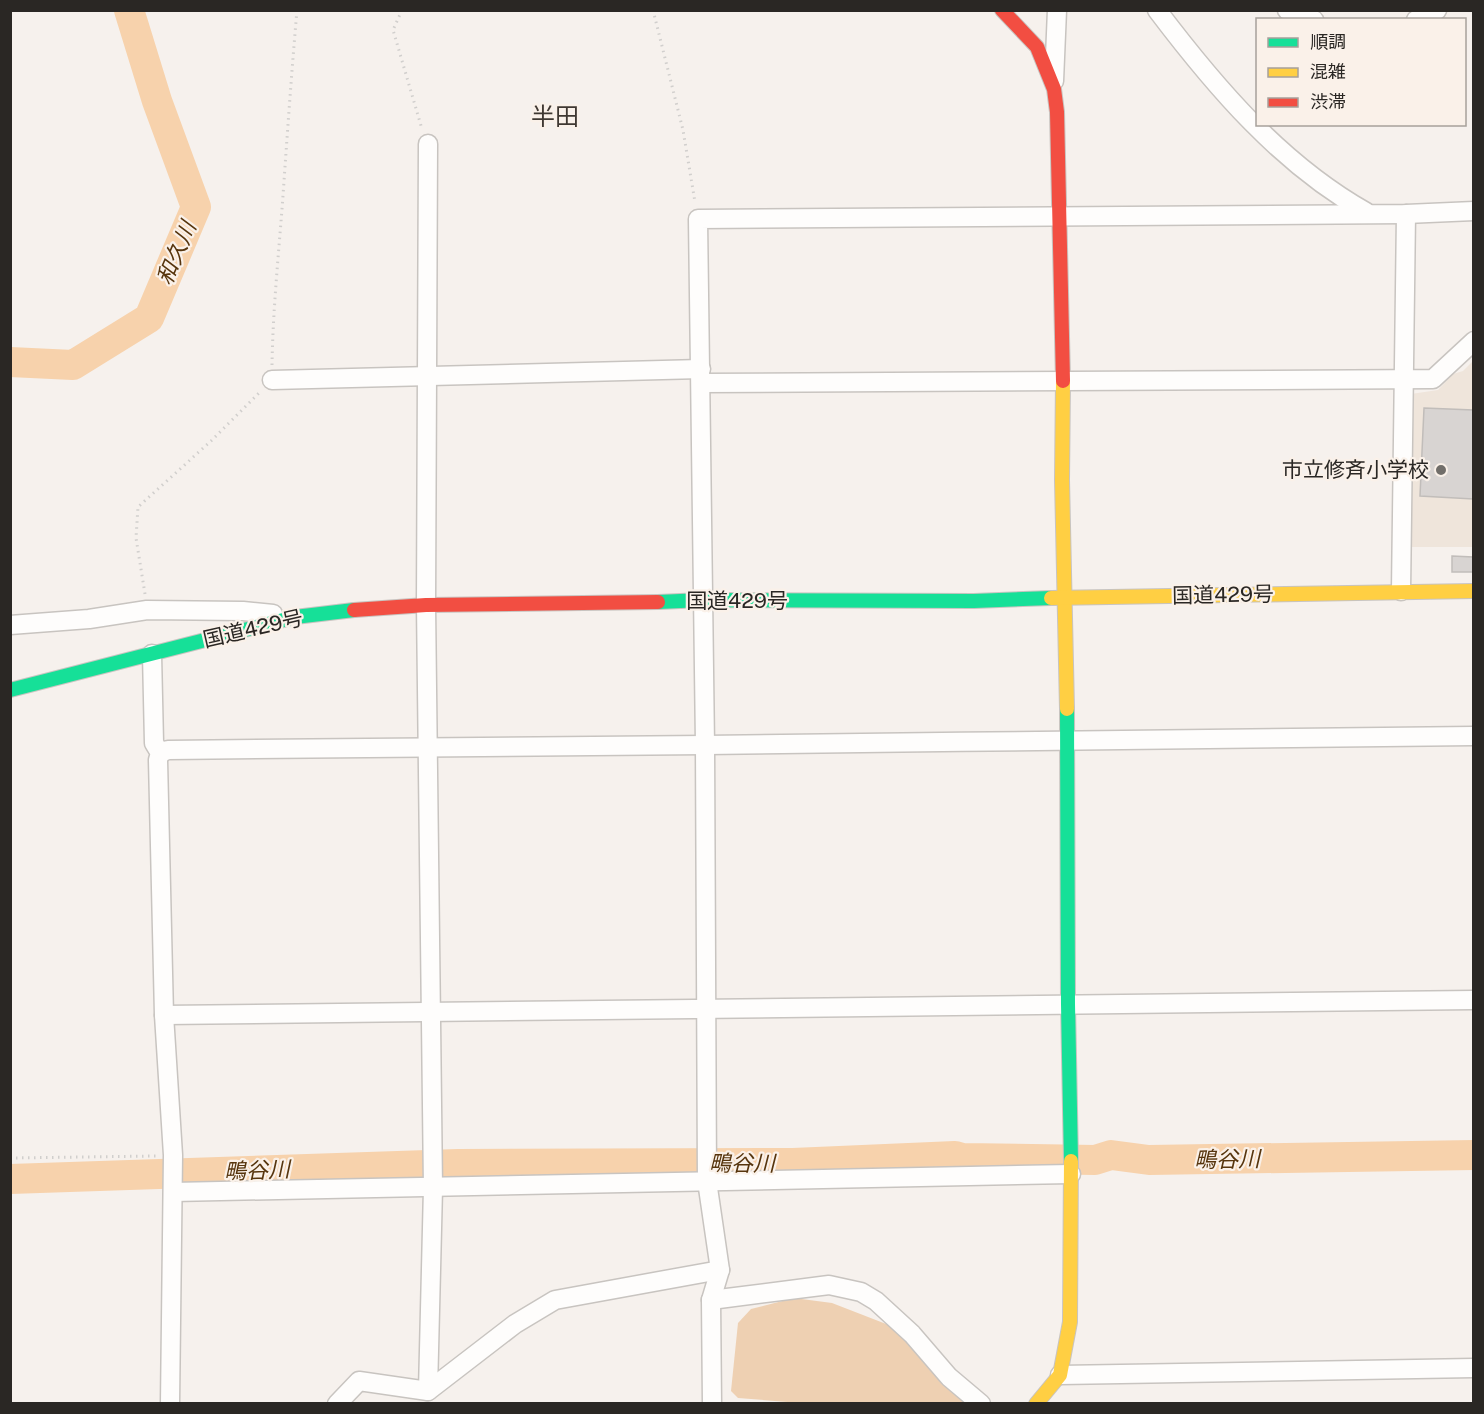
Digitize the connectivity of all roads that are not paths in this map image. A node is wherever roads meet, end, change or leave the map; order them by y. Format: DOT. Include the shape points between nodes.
graph roads {
  1 [pos="1002,10"];
  2 [pos="1057,10"];
  3 [pos="1157,10"];
  4 [pos="1287,10"];
  5 [pos="1437,10"];
  6 [pos="1309,18"];
  7 [pos="1420,18"];
  8 [pos="1054,89"];
  9 [pos="428,144"];
  10 [pos="1473,212"];
  11 [pos="1368,213"];
  12 [pos="1406,214"];
  13 [pos="1059,216"];
  14 [pos="1473,341"];
  15 [pos="701,376"];
  16 [pos="428,377"];
  17 [pos="272,380"];
  18 [pos="1063,380"];
  19 [pos="1404,381"];
  20 [pos="1401,591"];
  21 [pos="1473,591"];
  22 [pos="1065,597"];
  23 [pos="704,600"];
  24 [pos="426,605"];
  25 [pos="295,617"];
  26 [pos="10,625"];
  27 [pos="152,654"];
  28 [pos="10,690"];
  29 [pos="1473,736"];
  30 [pos="1068,739"];
  31 [pos="705,745"];
  32 [pos="428,746"];
  33 [pos="159,753"];
  34 [pos="1473,1000"];
  35 [pos="1068,1004"];
  36 [pos="707,1008"];
  37 [pos="431,1012"];
  38 [pos="164,1015"];
  39 [pos="1071,1174"];
  40 [pos="707,1181"];
  41 [pos="433,1188"];
  42 [pos="173,1192"];
  43 [pos="720,1270"];
  44 [pos="711,1300"];
  45 [pos="1473,1368"];
  46 [pos="1060,1376"];
  47 [pos="428,1391"];
  48 [pos="170,1404"];
  49 [pos="337,1404"];
  50 [pos="712,1404"];
  51 [pos="981,1404"];
  52 [pos="1036,1404"];
  1 -- 8 [label="main road" via="1037,47"];
  2 -- 8 [label="street"];
  3 -- 11 [label="street" via="1261,133 1313,179"];
  4 -- 6 [label="street"];
  5 -- 7 [label="street"];
  8 -- 13 [label="main road"];
  9 -- 16 [label="street"];
  10 -- 12 [label="street"];
  11 -- 12 [label="street"];
  11 -- 13 [label="street"];
  12 -- 19 [label="street"];
  13 -- 15 [label="street" via="698,219"];
  13 -- 18 [label="main road"];
  14 -- 19 [label="street" via="1433,379"];
  15 -- 16 [label="street"];
  15 -- 18 [label="street"];
  15 -- 23 [label="street"];
  16 -- 17 [label="street"];
  16 -- 24 [label="street"];
  18 -- 19 [label="street"];
  18 -- 22 [label="main road"];
  19 -- 20 [label="street"];
  20 -- 21 [label="main road, 国道429号"];
  20 -- 22 [label="main road, 国道429号"];
  22 -- 23 [label="main road, 国道429号" via="974,601"];
  22 -- 30 [label="main road"];
  23 -- 24 [label="main road, 国道429号"];
  23 -- 31 [label="street"];
  24 -- 25 [label="main road, 国道429号"];
  24 -- 32 [label="street"];
  25 -- 26 [label="street" via="243,611 147,610"];
  25 -- 27 [label="main road, 国道429号"];
  27 -- 28 [label="main road, 国道429号"];
  27 -- 33 [label="street" via="154,743"];
  29 -- 30 [label="street"];
  30 -- 31 [label="street"];
  30 -- 35 [label="main road"];
  31 -- 32 [label="street"];
  31 -- 36 [label="street"];
  32 -- 33 [label="street"];
  32 -- 37 [label="street"];
  33 -- 38 [label="street"];
  34 -- 35 [label="street"];
  35 -- 36 [label="street"];
  35 -- 39 [label="main road"];
  36 -- 37 [label="street"];
  36 -- 40 [label="street"];
  37 -- 38 [label="street"];
  37 -- 41 [label="street"];
  38 -- 42 [label="street"];
  39 -- 40 [label="street"];
  39 -- 46 [label="main road" via="1070,1322"];
  40 -- 41 [label="street"];
  40 -- 43 [label="street"];
  41 -- 42 [label="street"];
  41 -- 47 [label="street"];
  42 -- 48 [label="street"];
  43 -- 44 [label="street"];
  43 -- 47 [label="street" via="555,1300 515,1324"];
  44 -- 50 [label="street"];
  44 -- 51 [label="street" via="829,1285 861,1292 912,1334 949,1377"];
  45 -- 46 [label="street"];
  46 -- 52 [label="main road"];
  47 -- 49 [label="street" via="358,1381"];
}
